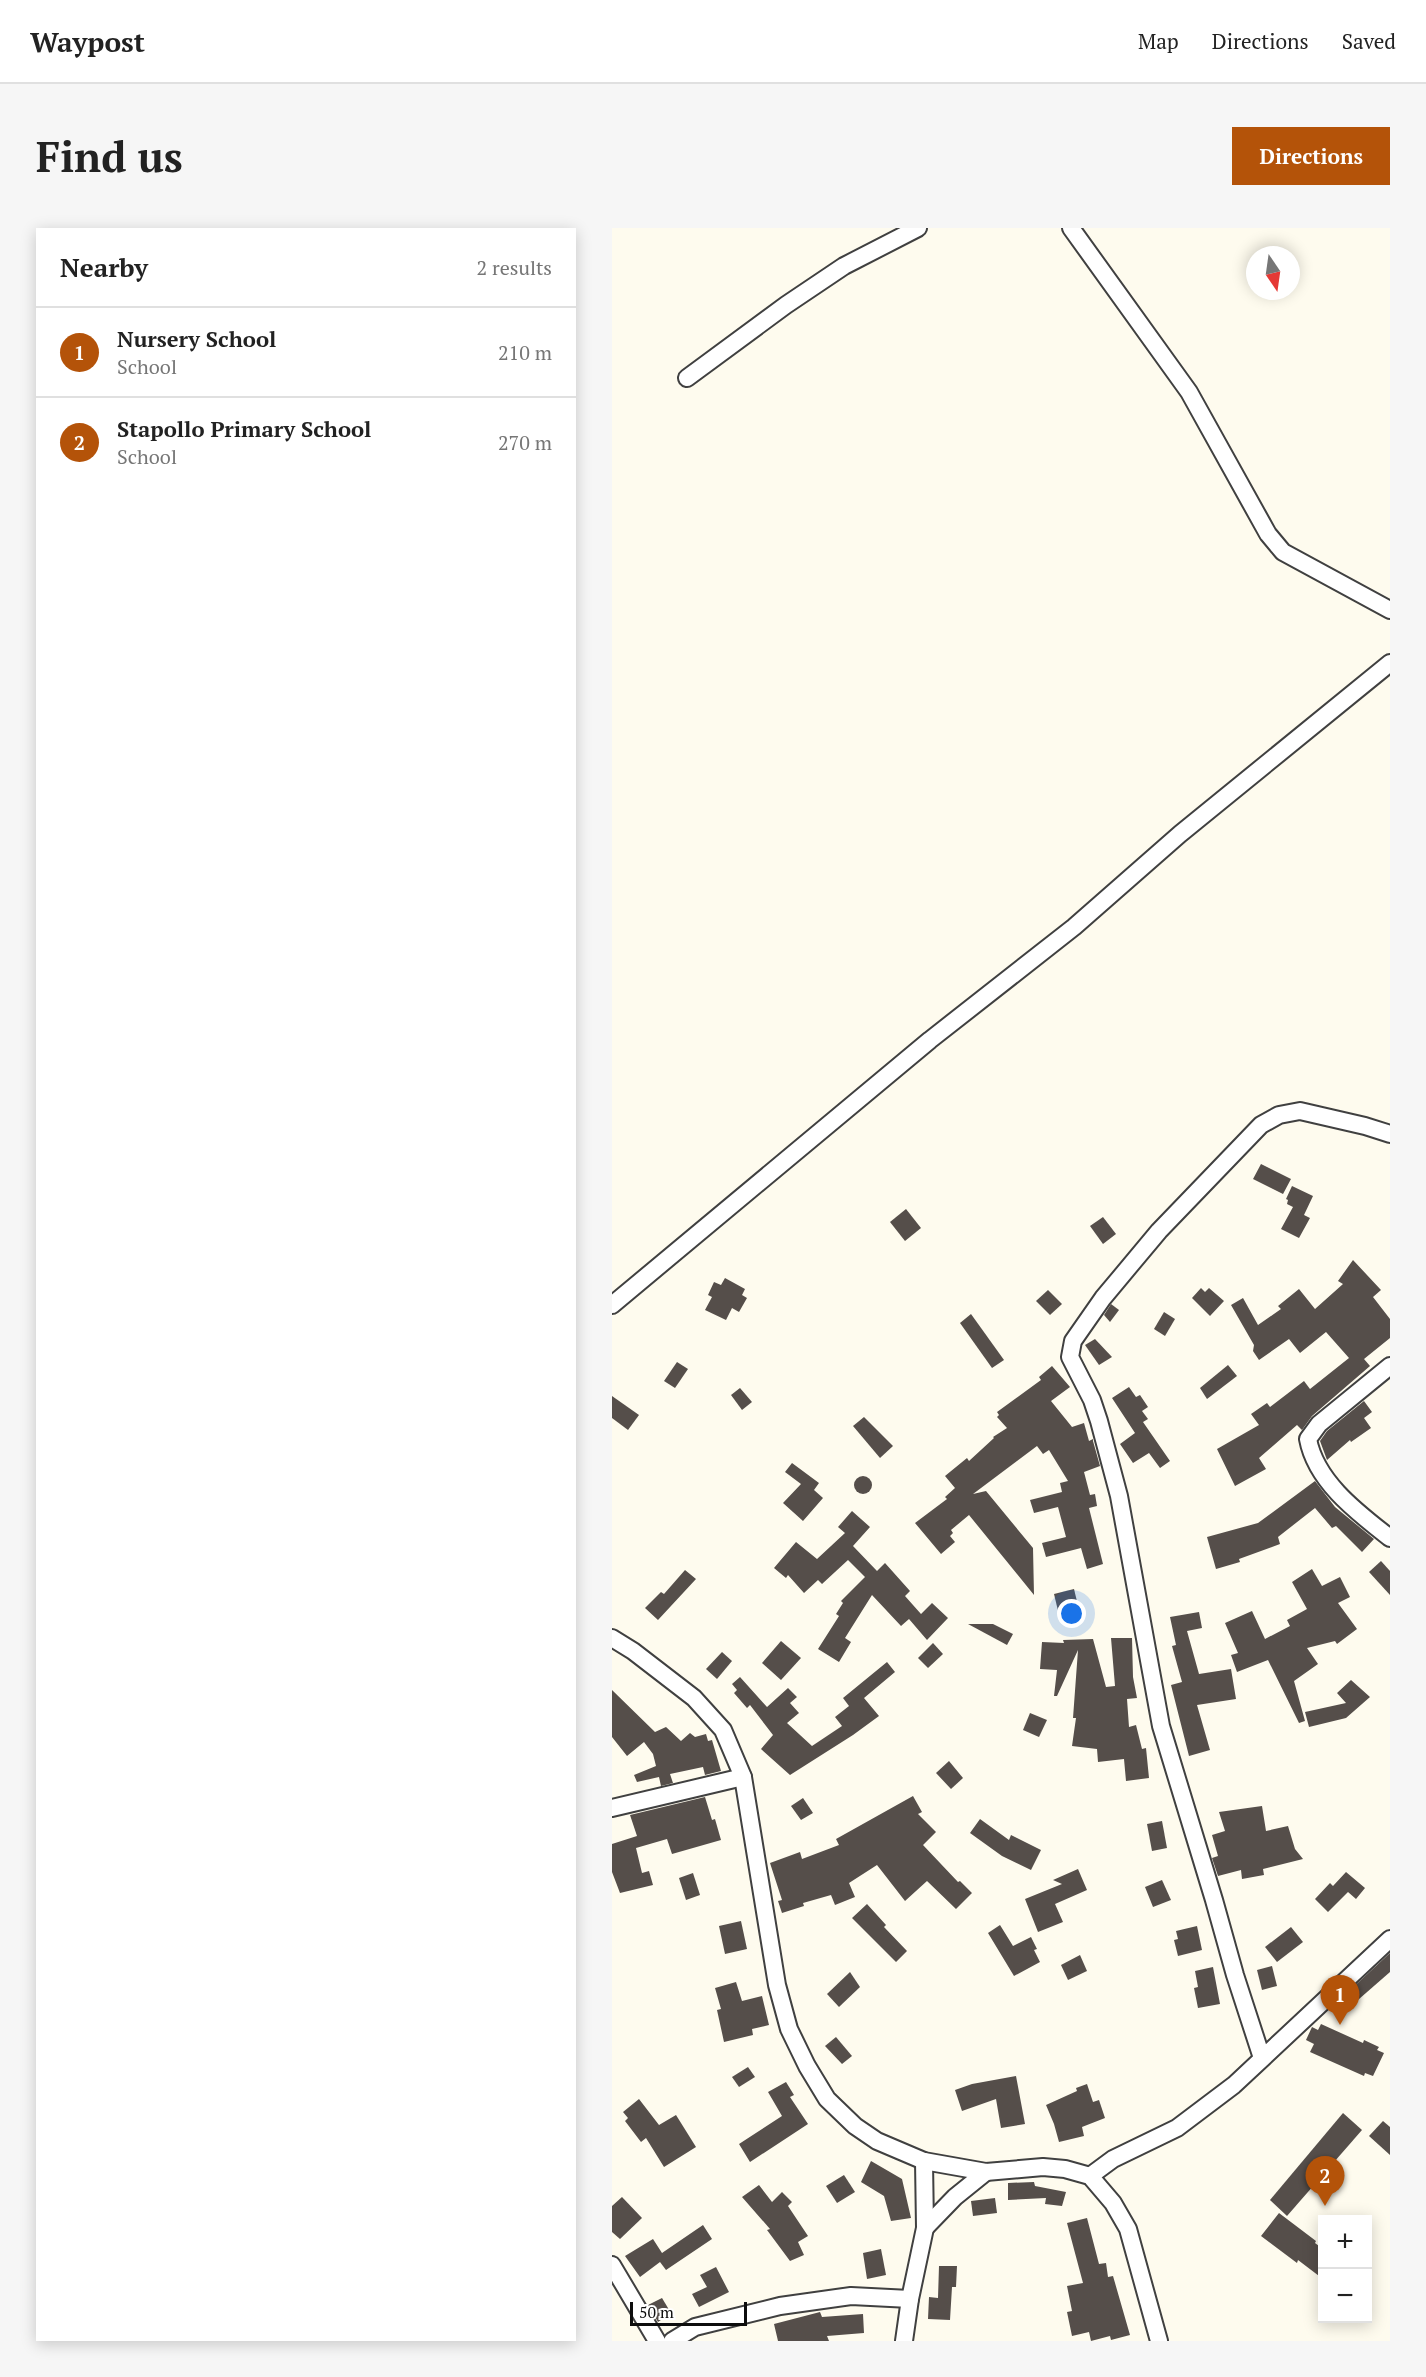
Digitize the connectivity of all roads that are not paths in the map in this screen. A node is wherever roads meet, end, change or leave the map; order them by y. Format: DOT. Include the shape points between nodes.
graph roads {
  1 [pos="918,228"];
  2 [pos="1071,228"];
  3 [pos="687,378"];
  4 [pos="1390,610"];
  5 [pos="1390,663"];
  6 [pos="1390,1134"];
  7 [pos="612,1305"];
  8 [pos="1390,1366"];
  9 [pos="1390,1538"];
  10 [pos="612,1638"];
  11 [pos="743,1777"];
  12 [pos="612,1808"];
  13 [pos="1390,1939"];
  14 [pos="1263,2058"];
  15 [pos="924,2162"];
  16 [pos="987,2172"];
  17 [pos="1090,2176"];
  18 [pos="926,2228"];
  19 [pos="612,2265"];
  20 [pos="910,2299"];
  21 [pos="657,2341"];
  22 [pos="672,2341"];
  23 [pos="904,2341"];
  24 [pos="1159,2341"];
  1 -- 3 [label="street" via="844,266"];
  2 -- 4 [label="street" via="1189,392 1268,534 1283,552"];
  5 -- 7 [label="street"];
  6 -- 14 [label="street" via="1300,1111 1279,1114 1261,1125 1159,1232 1103,1298 1073,1341 1070,1357 1099,1421 1119,1496 1161,1726 1234,1976"];
  8 -- 9 [label="street" via="1319,1424 1308,1439 1311,1455 1348,1505"];
  10 -- 11 [label="street" via="694,1698 723,1730"];
  11 -- 12 [label="street"];
  11 -- 15 [label="street" via="772,1955 789,2029 827,2099 877,2141"];
  13 -- 14 [label="street"];
  14 -- 17 [label="street" via="1177,2128 1113,2159"];
  15 -- 16 [label="street"];
  15 -- 18 [label="street"];
  16 -- 17 [label="street" via="1043,2168"];
  16 -- 18 [label="street" via="955,2197"];
  17 -- 24 [label="street" via="1128,2229"];
  18 -- 20 [label="street"];
  19 -- 21 [label="street"];
  20 -- 22 [label="street" via="850,2296 780,2306 695,2327"];
  20 -- 23 [label="street"];
}
